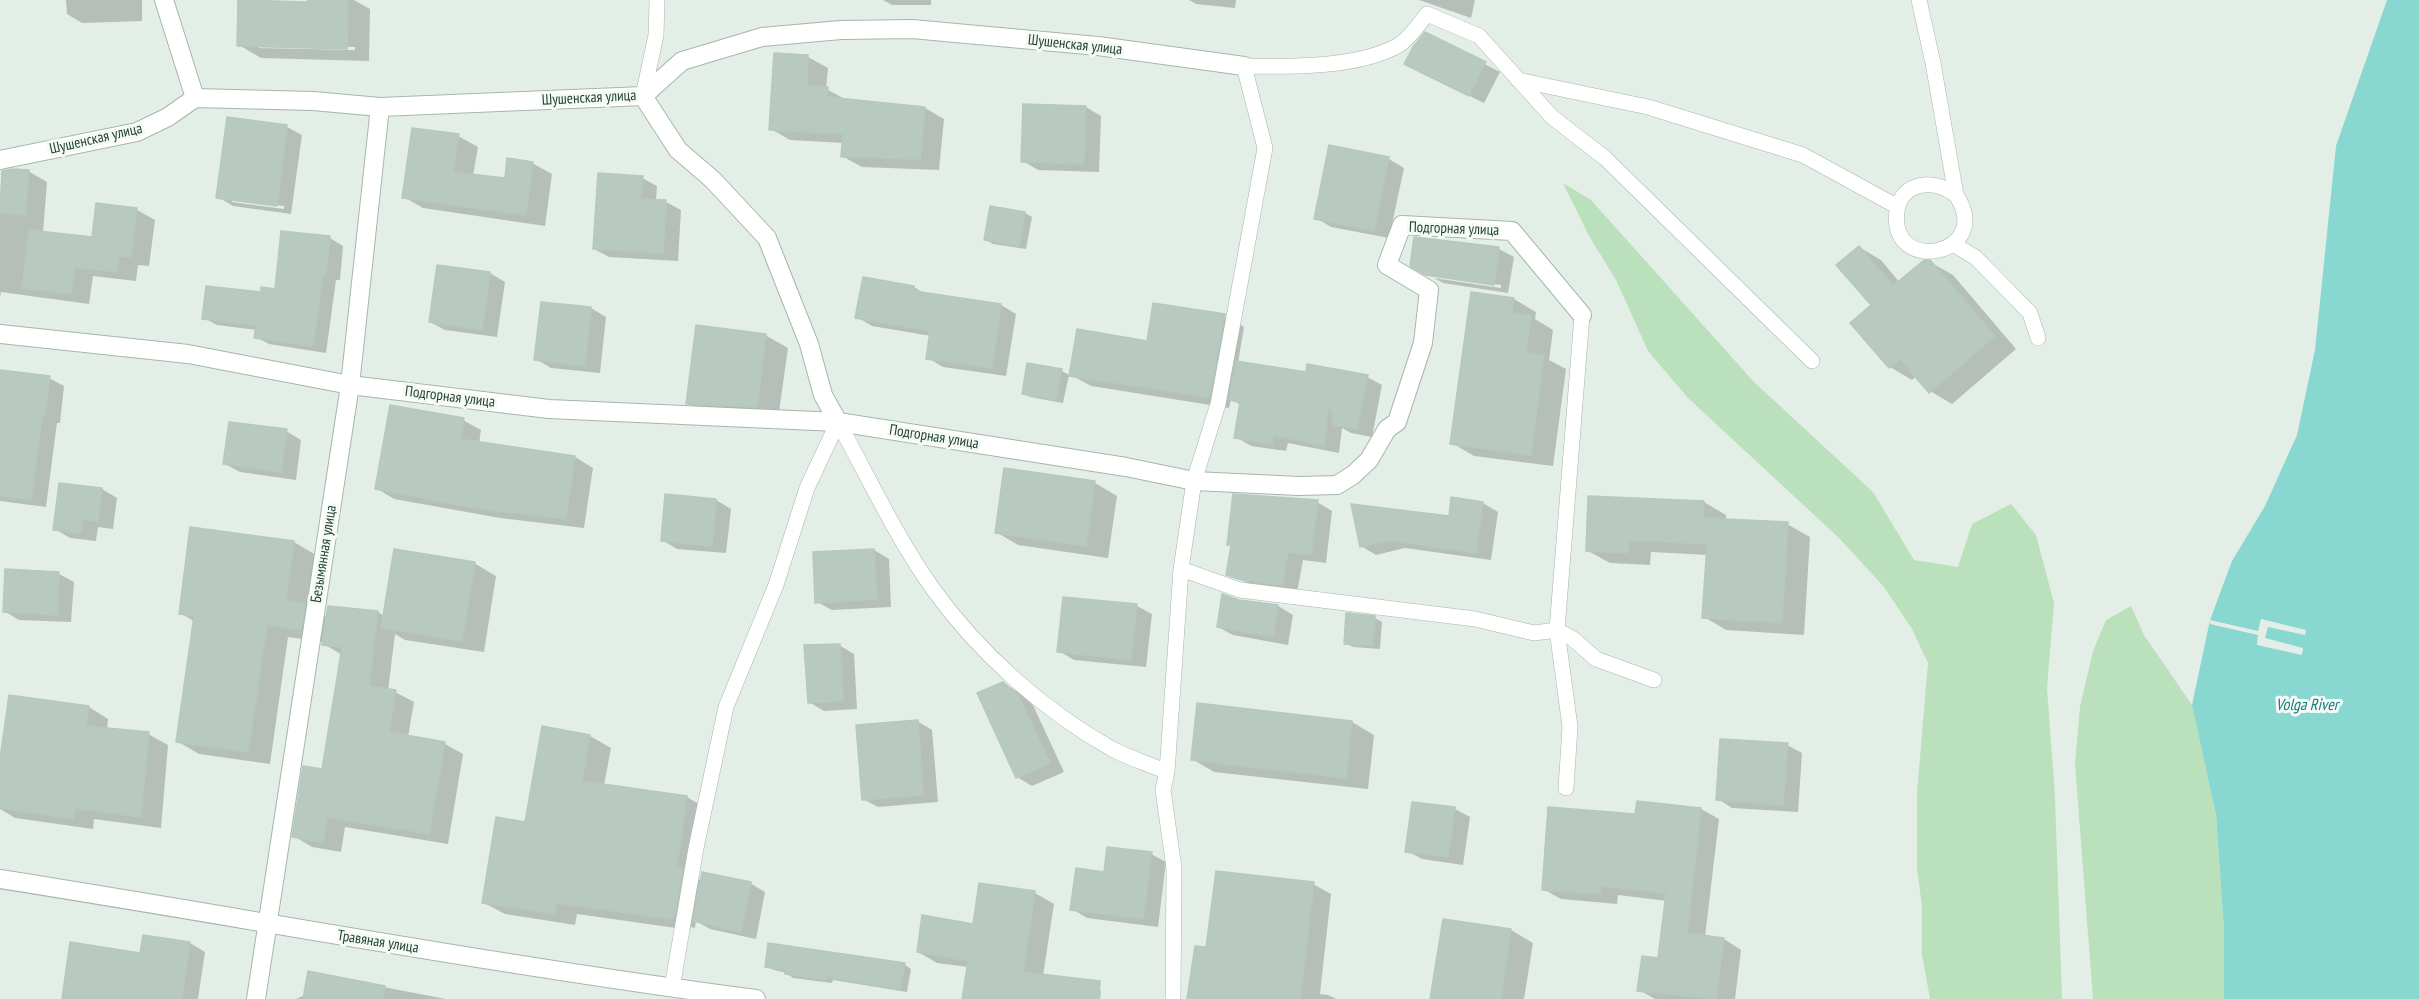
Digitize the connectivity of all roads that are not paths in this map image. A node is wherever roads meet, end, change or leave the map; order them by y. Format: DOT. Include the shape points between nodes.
graph roads {
  1 [pos="164,0"];
  2 [pos="657,0"];
  3 [pos="1919,0"];
  4 [pos="1244,66"];
  5 [pos="1518,80"];
  6 [pos="643,96"];
  7 [pos="195,98"];
  8 [pos="380,107"];
  9 [pos="0,160"];
  10 [pos="1956,195"];
  11 [pos="1898,207"];
  12 [pos="1953,244"];
  13 [pos="1582,315"];
  14 [pos="0,334"];
  15 [pos="2038,338"];
  16 [pos="1812,361"];
  17 [pos="350,385"];
  18 [pos="838,422"];
  19 [pos="1194,481"];
  20 [pos="1181,569"];
  21 [pos="1557,630"];
  22 [pos="1654,680"];
  23 [pos="1167,772"];
  24 [pos="1566,788"];
  25 [pos="0,879"];
  26 [pos="267,924"];
  27 [pos="672,988"];
  28 [pos="256,999"];
  29 [pos="756,999"];
  30 [pos="1173,999"];
  1 -- 7 [label="street"];
  2 -- 6 [label="lane" via="656,35"];
  3 -- 10 [label="lane"];
  4 -- 5 [label="lane" via="1293,67 1367,58 1400,44 1427,14 1479,36"];
  4 -- 6 [label="street, Шушенская улица" via="1098,46 959,33 841,30 762,37 682,61"];
  4 -- 19 [label="lane" via="1265,148 1218,404"];
  5 -- 11 [label="lane" via="1648,107 1803,155"];
  5 -- 16 [label="lane" via="1552,117 1605,158"];
  6 -- 8 [label="street, Шушенская улица"];
  6 -- 18 [label="street" via="678,150 713,180 767,238 809,344 823,395"];
  7 -- 8 [label="street, Шушенская улица"];
  7 -- 9 [label="street, Шушенская улица" via="137,132"];
  8 -- 17 [label="street, Безымянная улица"];
  10 -- 11 [label="lane" via="1935,184 1923,184 1912,189"];
  10 -- 12 [label="lane" via="1965,215 1960,236"];
  11 -- 12 [label="lane" via="1899,230 1912,247 1933,252"];
  12 -- 15 [label="lane" via="1975,257 2030,313"];
  13 -- 19 [label="street, Подгорная улица" via="1512,231 1402,225 1388,265 1429,290 1423,343 1396,422 1387,429 1369,460 1337,485"];
  13 -- 21 [label="lane"];
  14 -- 17 [label="street, Подгорная улица" via="188,354"];
  17 -- 18 [label="street, Подгорная улица" via="549,409"];
  17 -- 26 [label="street, Безымянная улица"];
  18 -- 19 [label="street, Подгорная улица" via="1126,466"];
  18 -- 23 [label="lane" via="933,589 969,632 1021,686 1052,710 1113,750"];
  18 -- 27 [label="lane" via="807,488 776,585 726,707"];
  19 -- 20 [label="lane"];
  20 -- 21 [label="lane" via="1240,590 1475,619 1534,633"];
  20 -- 23 [label="lane"];
  21 -- 22 [label="lane" via="1596,659"];
  21 -- 24 [label="lane" via="1570,727"];
  23 -- 30 [label="lane" via="1163,790 1174,868"];
  25 -- 26 [label="street, Травяная улица"];
  26 -- 27 [label="street, Травяная улица"];
  26 -- 28 [label="street, Безымянная улица"];
  27 -- 29 [label="street, Травяная улица"];
}
